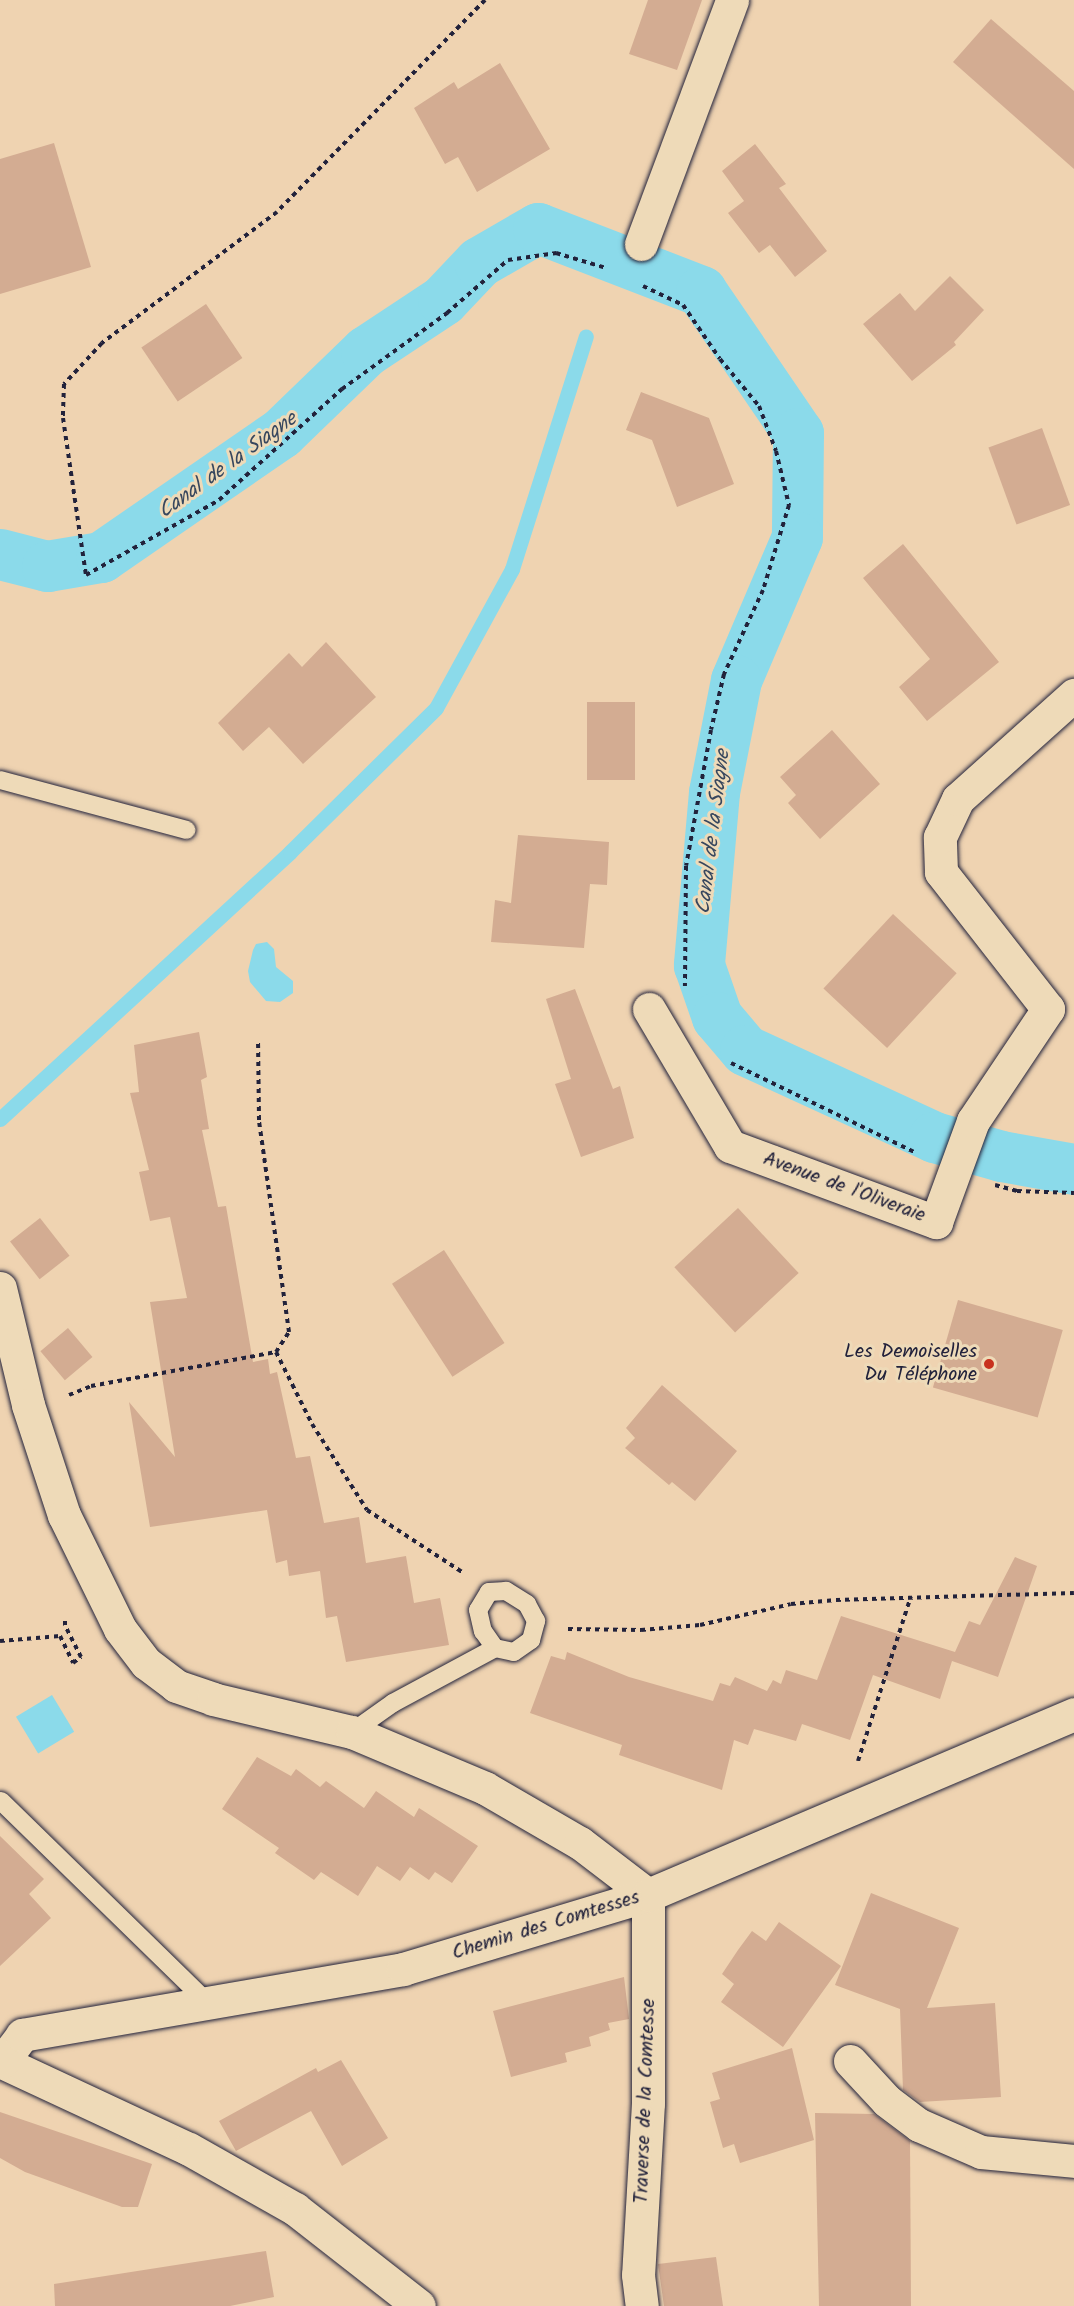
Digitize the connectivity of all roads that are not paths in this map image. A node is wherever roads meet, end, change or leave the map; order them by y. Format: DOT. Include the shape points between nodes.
graph roads {
  1 [pos="732,0"];
  2 [pos="641,244"];
  3 [pos="1074,695"];
  4 [pos="0,780"];
  5 [pos="186,830"];
  6 [pos="650,1009"];
  7 [pos="0,1288"];
  8 [pos="495,1648"];
  9 [pos="1074,1714"];
  10 [pos="352,1732"];
  11 [pos="1,1801"];
  12 [pos="648,1895"];
  13 [pos="208,2003"];
  14 [pos="1,2061"];
  15 [pos="850,2061"];
  16 [pos="1074,2161"];
  17 [pos="419,2306"];
  18 [pos="642,2306"];
  1 -- 2 [label="street"];
  3 -- 6 [label="street, Avenue de l'Oliveraie" via="958,799 940,837 941,872 1048,1009 973,1121 936,1222 730,1146"];
  4 -- 5 [label="lane"];
  7 -- 10 [label="street" via="32,1416 64,1515 120,1629 146,1663 176,1686 213,1700"];
  8 -- 8 [label="lane" via="514,1652 531,1640 536,1621 527,1604 506,1591 489,1592 478,1610 483,1630"];
  8 -- 10 [label="lane" via="393,1703"];
  9 -- 12 [label="street, Chemin des Comtesses"];
  10 -- 12 [label="street" via="485,1788 580,1843"];
  11 -- 13 [label="lane"];
  12 -- 13 [label="street, Chemin des Comtesses" via="403,1969"];
  12 -- 18 [label="street, Traverse de la Comtesse" via="648,2103 638,2275"];
  13 -- 14 [label="street, Chemin des Comtesses" via="22,2035"];
  14 -- 17 [label="street" via="189,2149 295,2209"];
  15 -- 16 [label="street" via="887,2101 929,2129 981,2152"];
}
